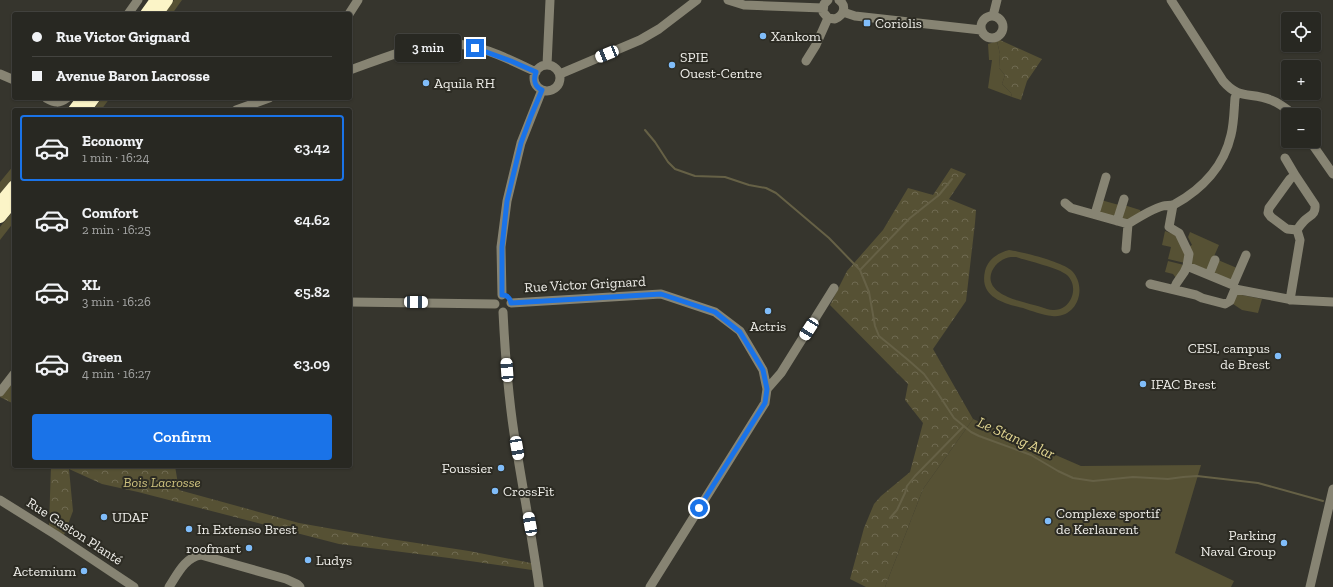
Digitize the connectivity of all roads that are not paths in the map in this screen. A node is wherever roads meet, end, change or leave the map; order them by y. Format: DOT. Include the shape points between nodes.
graph roads {
  1 [pos="138,0"];
  2 [pos="156,0"];
  3 [pos="167,0"];
  4 [pos="358,0"];
  5 [pos="550,0"];
  6 [pos="697,0"];
  7 [pos="728,0"];
  8 [pos="839,0"];
  9 [pos="996,0"];
  10 [pos="1171,0"];
  11 [pos="826,4"];
  12 [pos="129,12"];
  13 [pos="147,12"];
  14 [pos="158,12"];
  15 [pos="350,12"];
  16 [pos="843,12"];
  17 [pos="993,16"];
  18 [pos="828,18"];
  19 [pos="981,30"];
  20 [pos="806,61"];
  21 [pos="547,65"];
  22 [pos="352,69"];
  23 [pos="536,72"];
  24 [pos="0,74"];
  25 [pos="560,74"];
  26 [pos="12,79"];
  27 [pos="542,90"];
  28 [pos="1237,93"];
  29 [pos="50,100"];
  30 [pos="65,100"];
  31 [pos="264,100"];
  32 [pos="242,108"];
  33 [pos="1286,108"];
  34 [pos="1315,148"];
  35 [pos="1285,158"];
  36 [pos="1333,174"];
  37 [pos="1295,175"];
  38 [pos="1106,177"];
  39 [pos="12,188"];
  40 [pos="1124,199"];
  41 [pos="12,202"];
  42 [pos="0,203"];
  43 [pos="1065,203"];
  44 [pos="1173,205"];
  45 [pos="1095,214"];
  46 [pos="0,217"];
  47 [pos="1117,221"];
  48 [pos="1128,224"];
  49 [pos="1297,230"];
  50 [pos="1126,249"];
  51 [pos="1246,255"];
  52 [pos="1215,260"];
  53 [pos="1187,266"];
  54 [pos="1209,275"];
  55 [pos="1150,284"];
  56 [pos="1234,287"];
  57 [pos="834,288"];
  58 [pos="1174,289"];
  59 [pos="502,295"];
  60 [pos="1290,300"];
  61 [pos="352,302"];
  62 [pos="1333,302"];
  63 [pos="511,303"];
  64 [pos="495,304"];
  65 [pos="502,312"];
  66 [pos="12,377"];
  67 [pos="767,389"];
  68 [pos="0,392"];
  69 [pos="1333,489"];
  70 [pos="0,500"];
  71 [pos="134,587"];
  72 [pos="169,587"];
  73 [pos="300,587"];
  74 [pos="539,587"];
  75 [pos="650,587"];
  76 [pos="1310,587"];
  1 -- 12 [label="street"];
  2 -- 13 [label="highway"];
  3 -- 14 [label="highway"];
  4 -- 15 [label="street"];
  5 -- 21 [label="street"];
  6 -- 25 [label="street" via="640,40"];
  7 -- 11 [label="street" via="744,5"];
  8 -- 16 [label="street" via="844,7"];
  9 -- 17 [label="street"];
  10 -- 28 [label="street" via="1223,82"];
  11 -- 18 [label="street" via="823,12"];
  16 -- 18 [label="street" via="835,19"];
  16 -- 19 [label="street" via="855,16"];
  17 -- 19 [label="street" via="983,20"];
  17 -- 19 [label="street" via="1002,23 1001,34 991,39 983,35"];
  18 -- 20 [label="street"];
  21 -- 23 [label="street" via="540,67"];
  21 -- 25 [label="street" via="555,67"];
  22 -- 23 [label="street" via="397,53 427,45 448,43 484,50"];
  23 -- 27 [label="street" via="535,83"];
  24 -- 26 [label="street"];
  25 -- 27 [label="street" via="560,82 555,89 547,92"];
  27 -- 59 [label="street" via="521,143 507,201 502,247"];
  28 -- 33 [label="street" via="1272,100"];
  28 -- 44 [label="street" via="1232,134 1217,168 1197,189"];
  29 -- 30 [label="street"];
  31 -- 32 [label="street"];
  34 -- 36 [label="street"];
  35 -- 37 [label="street"];
  37 -- 49 [label="street" via="1315,205 1313,215"];
  37 -- 49 [label="street" via="1281,191 1268,213 1287,229"];
  38 -- 45 [label="street"];
  39 -- 42 [label="highway"];
  40 -- 47 [label="street"];
  41 -- 46 [label="highway"];
  43 -- 45 [label="street" via="1072,208"];
  44 -- 48 [label="street" via="1163,206"];
  44 -- 53 [label="street" via="1169,227 1179,233 1189,254"];
  45 -- 47 [label="street"];
  47 -- 48 [label="street"];
  48 -- 50 [label="street"];
  49 -- 60 [label="street" via="1300,240"];
  51 -- 56 [label="street"];
  52 -- 54 [label="street"];
  53 -- 54 [label="street"];
  53 -- 58 [label="street"];
  54 -- 56 [label="street"];
  55 -- 58 [label="street"];
  56 -- 58 [label="street" via="1230,301 1225,304"];
  56 -- 60 [label="street"];
  57 -- 67 [label="street" via="781,373"];
  59 -- 63 [label="street" via="510,298"];
  59 -- 64 [label="street"];
  60 -- 62 [label="street"];
  61 -- 64 [label="street"];
  63 -- 65 [label="street" via="508,310"];
  63 -- 67 [label="street, Rue Victor Grignard" via="661,294 715,312 740,332 763,370"];
  64 -- 65 [label="street"];
  65 -- 74 [label="street" via="514,434"];
  66 -- 68 [label="street"];
  67 -- 75 [label="street, Rue Victor Grignard" via="765,403"];
  69 -- 76 [label="street"];
  70 -- 71 [label="street, Rue Gaston Planté"];
  72 -- 73 [label="street" via="184,564 194,555 286,579"];
}
